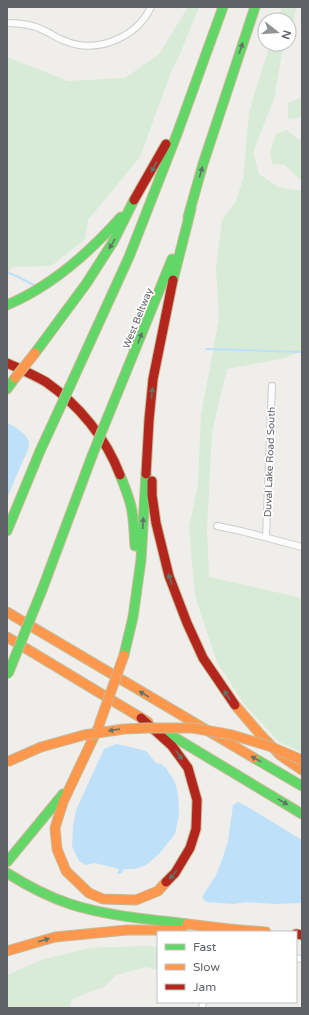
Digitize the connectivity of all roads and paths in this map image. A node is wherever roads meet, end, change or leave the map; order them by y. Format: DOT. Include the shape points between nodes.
graph roads {
  1 [pos="151,7"];
  2 [pos="255,7"];
  3 [pos="221,11"];
  4 [pos="7,23"];
  5 [pos="136,197"];
  6 [pos="191,209"];
  7 [pos="7,305"];
  8 [pos="7,363"];
  9 [pos="272,386"];
  10 [pos="7,389"];
  11 [pos="149,420"];
  12 [pos="217,526"];
  13 [pos="7,531"];
  14 [pos="266,537"];
  15 [pos="302,546"];
  16 [pos="7,612"];
  17 [pos="133,617"];
  18 [pos="7,637"];
  19 [pos="8,675"];
  20 [pos="141,718"];
  21 [pos="302,760"];
  22 [pos="7,762"];
  23 [pos="302,770"];
  24 [pos="72,782"];
  25 [pos="302,786"];
  26 [pos="302,814"];
  27 [pos="7,862"];
  28 [pos="7,873"];
  29 [pos="229,929"];
  30 [pos="254,931"];
  31 [pos="7,951"];
  1 -- 4 [label="street" via="143,19 124,36 101,44 75,44 31,25"];
  6 -- 2 [label="highway, West Beltway, one-way" via="203,164"];
  3 -- 5 [label="highway, one-way" via="164,148"];
  3 -- 13 [label="highway, bridge" via="129,257 40,451"];
  5 -- 7 [label="highway" via="101,239 62,274"];
  5 -- 10 [label="highway, one-way, bridge" via="113,242 86,284"];
  11 -- 6 [label="highway, one-way" via="153,379"];
  19 -- 6 [label="highway, West Beltway, one-way, bridge"];
  8 -- 17 [label="highway" via="45,382 72,403 99,434 108,449 126,490 133,520"];
  9 -- 14 [label="street, Duval Lake Road South"];
  17 -- 11 [label="highway, one-way" via="141,560"];
  23 -- 11 [label="highway, one-way" via="280,755 232,702 203,658 187,623 169,576 156,523 152,495"];
  12 -- 14 [label="street"];
  14 -- 15 [label="street"];
  25 -- 16 [label="highway, one-way"];
  17 -- 24 [label="highway, bridge" via="124,655 99,725"];
  18 -- 20 [label="highway"];
  20 -- 24 [label="highway, one-way" via="172,746 188,768 197,800 196,829 190,848 175,873 158,891 136,900 103,898 89,893 66,870 57,849 55,828"];
  20 -- 26 [label="highway, one-way"];
  21 -- 22 [label="highway, one-way, bridge" via="269,746 219,732 193,728 147,728 77,737 41,747"];
  24 -- 27 [label="highway"];
  28 -- 29 [label="highway" via="50,896 82,908"];
  29 -- 30 [label="highway"];
  31 -- 29 [label="highway, one-way" via="55,937 127,930"];
}
